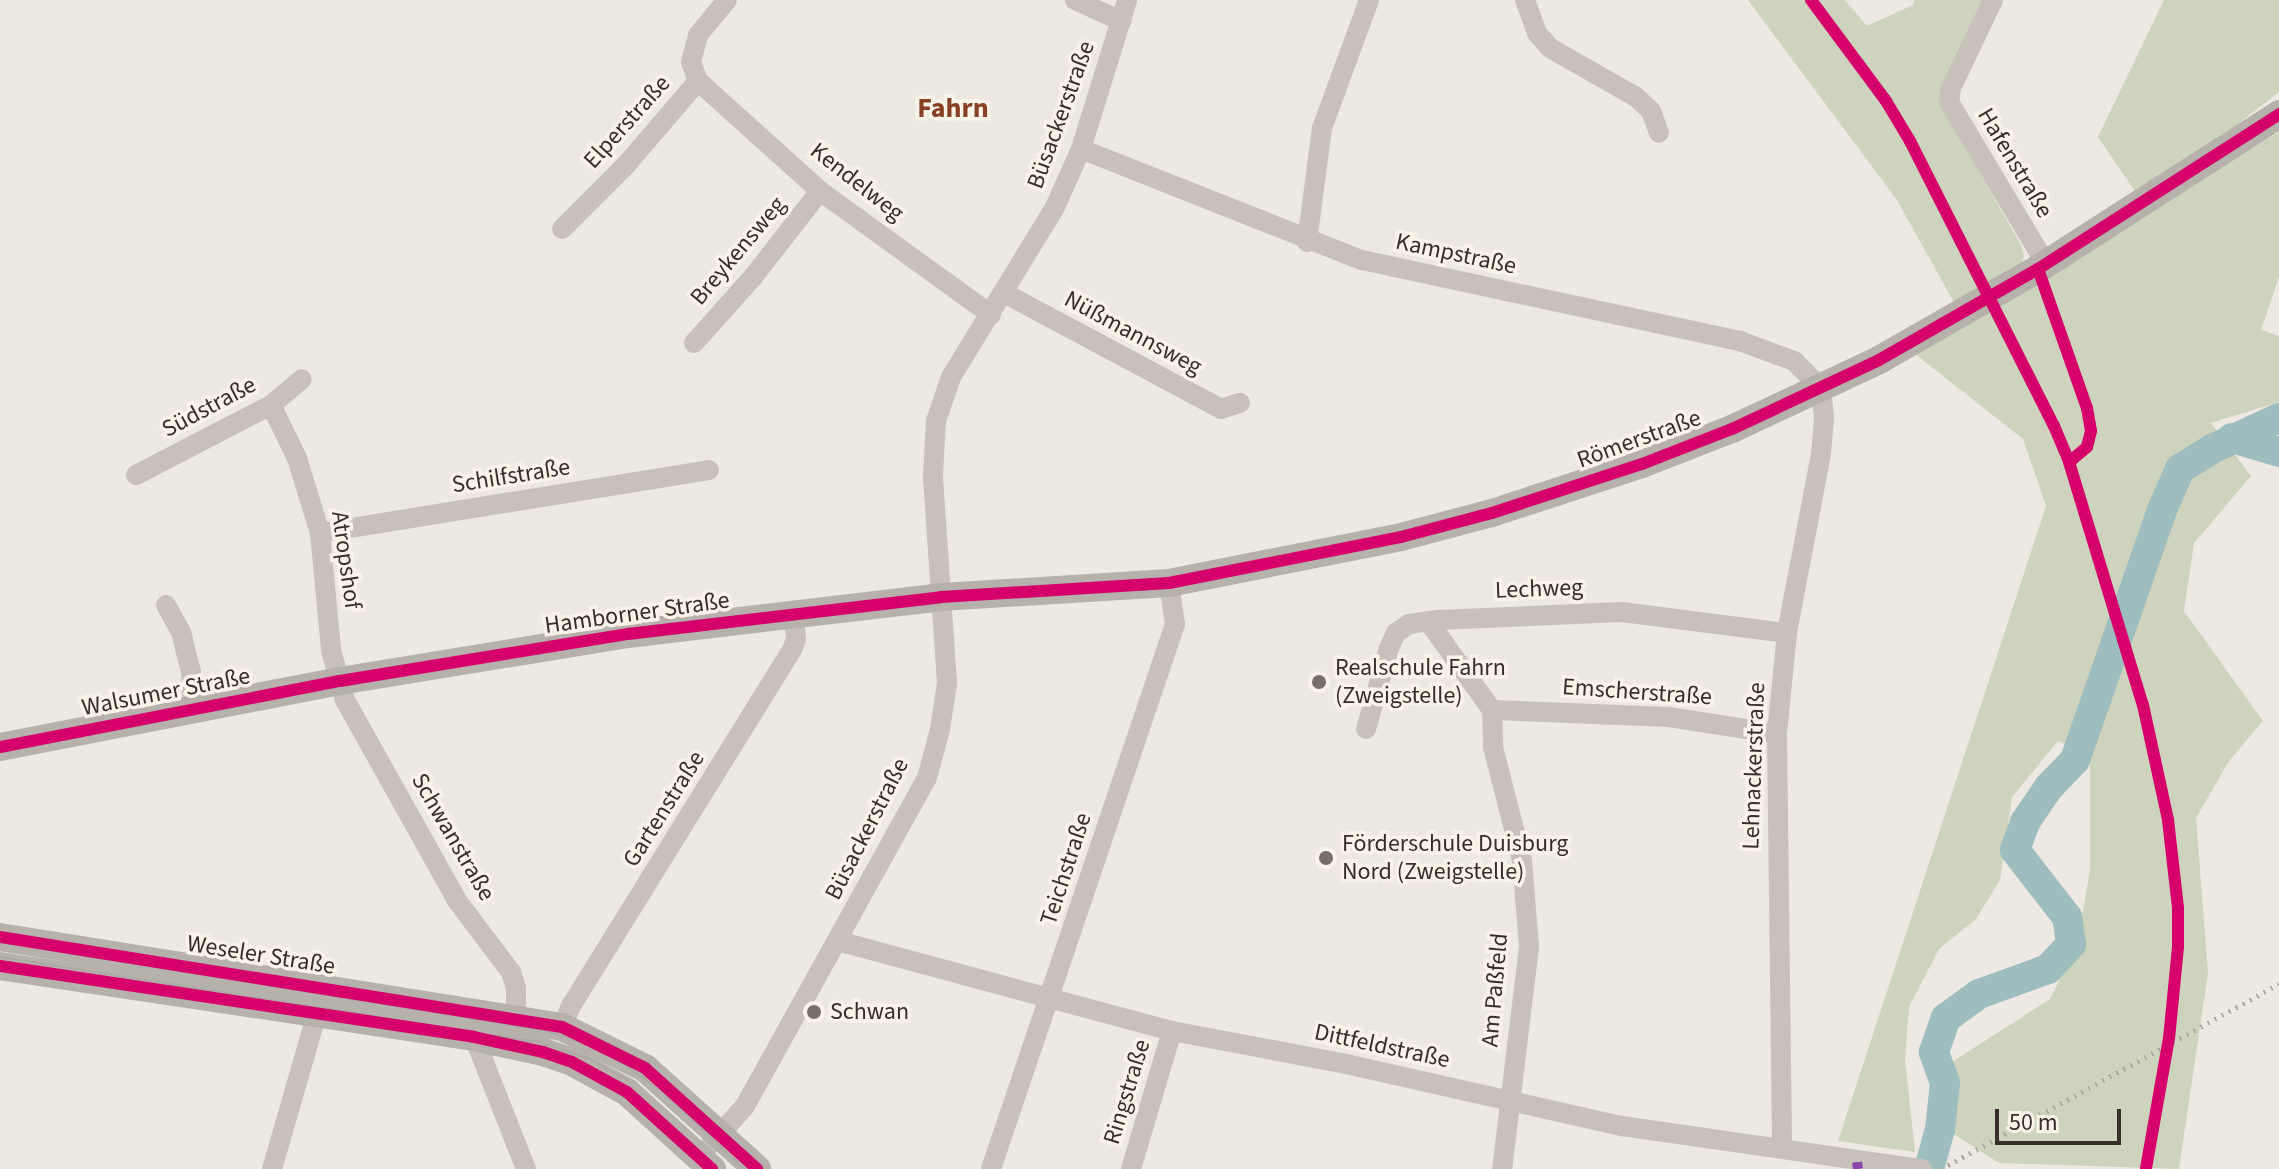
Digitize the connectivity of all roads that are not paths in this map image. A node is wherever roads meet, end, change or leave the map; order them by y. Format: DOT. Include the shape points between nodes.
graph roads {
  1 [pos="727,0"];
  2 [pos="1075,0"];
  3 [pos="1127,0"];
  4 [pos="1369,0"];
  5 [pos="1525,0"];
  6 [pos="1993,0"];
  7 [pos="1121,21"];
  8 [pos="698,81"];
  9 [pos="2279,114"];
  10 [pos="1659,133"];
  11 [pos="1081,149"];
  12 [pos="820,191"];
  13 [pos="562,229"];
  14 [pos="1307,242"];
  15 [pos="2046,264"];
  16 [pos="1004,293"];
  17 [pos="991,315"];
  18 [pos="694,343"];
  19 [pos="302,379"];
  20 [pos="1821,388"];
  21 [pos="1240,403"];
  22 [pos="271,405"];
  23 [pos="709,470"];
  24 [pos="136,475"];
  25 [pos="320,533"];
  26 [pos="1169,583"];
  27 [pos="941,597"];
  28 [pos="166,605"];
  29 [pos="794,614"];
  30 [pos="1428,621"];
  31 [pos="1787,633"];
  32 [pos="340,681"];
  33 [pos="193,709"];
  34 [pos="1492,710"];
  35 [pos="1366,729"];
  36 [pos="1777,734"];
  37 [pos="0,747"];
  38 [pos="0,937"];
  39 [pos="838,941"];
  40 [pos="0,966"];
  41 [pos="323,988"];
  42 [pos="1051,998"];
  43 [pos="318,1015"];
  44 [pos="516,1018"];
  45 [pos="477,1024"];
  46 [pos="562,1027"];
  47 [pos="1172,1031"];
  48 [pos="1508,1100"];
  49 [pos="721,1135"];
  50 [pos="1782,1148"];
  51 [pos="706,1163"];
  52 [pos="272,1169"];
  53 [pos="526,1169"];
  54 [pos="757,1169"];
  55 [pos="991,1169"];
  56 [pos="1131,1169"];
  57 [pos="1502,1169"];
  58 [pos="1922,1169"];
  1 -- 8 [label="street, Elperstraße" via="698,35 691,62"];
  2 -- 7 [label="street"];
  3 -- 7 [label="street, Büsackerstraße"];
  4 -- 14 [label="street" via="1322,128"];
  5 -- 10 [label="street" via="1537,33 1550,48 1636,97 1651,111"];
  6 -- 15 [label="street, Hafenstraße" via="1949,102"];
  7 -- 11 [label="street, Büsackerstraße"];
  8 -- 12 [label="street, Kendelweg"];
  8 -- 13 [label="street, Elperstraße"];
  9 -- 15 [label="street, Römerstraße"];
  11 -- 14 [label="street, Kampstraße"];
  11 -- 16 [label="street, Büsackerstraße" via="1055,207"];
  12 -- 17 [label="street, Kendelweg"];
  12 -- 18 [label="street, Breykensweg"];
  14 -- 20 [label="street, Kampstraße" via="1362,260 1740,341 1794,361"];
  15 -- 20 [label="street, Römerstraße" via="1937,330"];
  16 -- 17 [label="street, Büsackerstraße"];
  16 -- 21 [label="street, Nüßmannsweg" via="1221,409"];
  17 -- 27 [label="street, Büsackerstraße" via="951,377 936,421 933,476"];
  19 -- 22 [label="street, Südstraße"];
  20 -- 26 [label="street, Römerstraße" via="1642,464 1492,513 1401,537"];
  20 -- 31 [label="street, Lehnackerstraße" via="1821,454"];
  22 -- 24 [label="street, Südstraße"];
  22 -- 25 [label="street, Atropshof" via="297,458"];
  23 -- 25 [label="street, Schilfstraße"];
  25 -- 32 [label="street, Atropshof" via="331,650"];
  26 -- 27 [label="street, Römerstraße"];
  26 -- 42 [label="street, Teichstraße" via="1175,624"];
  27 -- 29 [label="street, Hamborner Straße"];
  27 -- 39 [label="street, Büsackerstraße" via="947,683 927,778"];
  28 -- 33 [label="street" via="181,632"];
  29 -- 32 [label="street, Hamborner Straße" via="628,634"];
  29 -- 46 [label="street, Gartenstraße" via="792,650"];
  30 -- 31 [label="street, Lechweg" via="1622,612"];
  30 -- 34 [label="street"];
  30 -- 35 [label="street, Lechweg" via="1396,633"];
  31 -- 36 [label="street, Lehnackerstraße"];
  32 -- 33 [label="street, Walsumer Straße"];
  32 -- 44 [label="street, Schwanstraße" via="345,700 458,902 511,972"];
  33 -- 37 [label="street, Walsumer Straße"];
  34 -- 36 [label="street, Emscherstraße" via="1669,717"];
  34 -- 48 [label="street, Am Paßfeld" via="1493,747 1522,861 1529,947"];
  36 -- 50 [label="street, Lehnackerstraße"];
  38 -- 41 [label="street, Weseler Straße"];
  39 -- 42 [label="street, Dittfeldstraße"];
  39 -- 49 [label="street, Büsackerstraße" via="745,1106"];
  40 -- 43 [label="street, Weseler Straße"];
  41 -- 43 [label="street"];
  41 -- 45 [label="street, Weseler Straße"];
  42 -- 47 [label="street, Dittfeldstraße"];
  42 -- 55 [label="street, Teichstraße"];
  43 -- 45 [label="street, Weseler Straße"];
  43 -- 52 [label="street"];
  44 -- 45 [label="street, Weseler Straße"];
  44 -- 46 [label="street, Weseler Straße"];
  45 -- 51 [label="street" via="602,1077 649,1108"];
  45 -- 53 [label="street"];
  46 -- 49 [label="street, Weseler Straße" via="645,1068"];
  47 -- 48 [label="street, Dittfeldstraße"];
  47 -- 56 [label="street, Ringstraße"];
  48 -- 50 [label="street, Dittfeldstraße" via="1622,1126"];
  48 -- 57 [label="street"];
  49 -- 51 [label="street, Büsackerstraße"];
  49 -- 54 [label="street, Weseler Straße"];
  50 -- 58 [label="street, Dittfeldstraße"];
}
